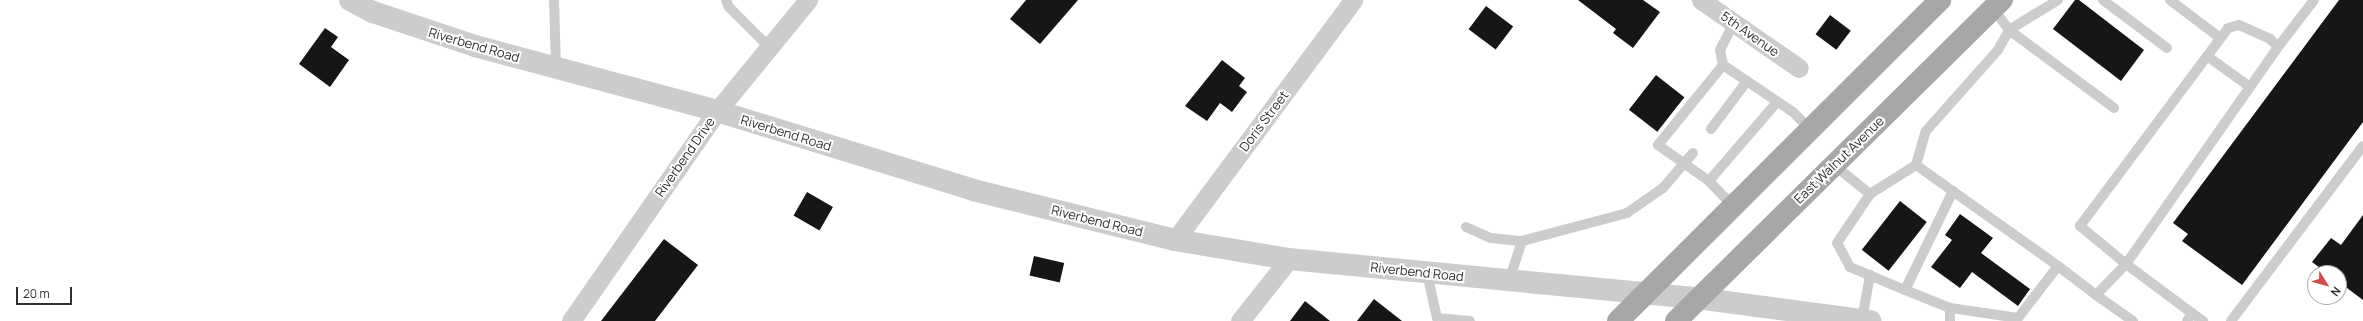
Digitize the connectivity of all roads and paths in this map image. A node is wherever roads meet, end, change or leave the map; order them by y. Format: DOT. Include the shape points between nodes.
graph roads {
  1 [pos="350,0"];
  2 [pos="554,0"];
  3 [pos="726,0"];
  4 [pos="808,0"];
  5 [pos="1353,0"];
  6 [pos="1701,0"];
  7 [pos="1940,0"];
  8 [pos="2058,0"];
  9 [pos="2104,0"];
  10 [pos="2314,0"];
  11 [pos="2177,2"];
  12 [pos="1998,4"];
  13 [pos="1734,23"];
  14 [pos="2009,30"];
  15 [pos="2220,38"];
  16 [pos="769,47"];
  17 [pos="2278,47"];
  18 [pos="2167,48"];
  19 [pos="2207,56"];
  20 [pos="1723,65"];
  21 [pos="556,68"];
  22 [pos="1799,68"];
  23 [pos="1747,81"];
  24 [pos="2250,87"];
  25 [pos="1776,103"];
  26 [pos="2114,108"];
  27 [pos="717,111"];
  28 [pos="1711,129"];
  29 [pos="1810,129"];
  30 [pos="2363,146"];
  31 [pos="1693,153"];
  32 [pos="1685,164"];
  33 [pos="1834,164"];
  34 [pos="1916,165"];
  35 [pos="1709,181"];
  36 [pos="1953,191"];
  37 [pos="1870,194"];
  38 [pos="1732,205"];
  39 [pos="1466,226"];
  40 [pos="1175,240"];
  41 [pos="1522,241"];
  42 [pos="1289,259"];
  43 [pos="2126,264"];
  44 [pos="2058,266"];
  45 [pos="1427,273"];
  46 [pos="1870,275"];
  47 [pos="1509,281"];
  48 [pos="1905,290"];
  49 [pos="1642,294"];
  50 [pos="2096,295"];
  51 [pos="1697,298"];
  52 [pos="1950,308"];
  53 [pos="2189,317"];
  54 [pos="1458,320"];
  55 [pos="1866,320"];
  56 [pos="571,321"];
  57 [pos="1240,321"];
  58 [pos="1470,321"];
  59 [pos="1618,321"];
  60 [pos="1676,321"];
  61 [pos="1950,321"];
  62 [pos="2133,321"];
  63 [pos="2203,321"];
  64 [pos="2230,321"];
  1 -- 21 [label="street, Riverbend Road" via="424,30"];
  2 -- 21 [label="lane"];
  3 -- 16 [label="lane" via="729,7"];
  4 -- 16 [label="street, Riverbend Drive"];
  5 -- 40 [label="street, Doris Street"];
  6 -- 13 [label="street, 5th Avenue"];
  7 -- 29 [label="main road"];
  8 -- 14 [label="lane"];
  9 -- 18 [label="lane"];
  10 -- 17 [label="lane"];
  11 -- 15 [label="lane"];
  12 -- 14 [label="lane"];
  12 -- 33 [label="main road, East Walnut Avenue"];
  13 -- 20 [label="lane" via="1720,50"];
  13 -- 22 [label="street, 5th Avenue"];
  14 -- 26 [label="lane"];
  14 -- 34 [label="lane" via="1998,50 1926,131"];
  15 -- 17 [label="lane" via="2228,28 2239,25 2270,39"];
  15 -- 19 [label="lane"];
  16 -- 27 [label="street, Riverbend Drive"];
  17 -- 24 [label="lane"];
  19 -- 24 [label="lane"];
  19 -- 43 [label="lane" via="2080,226"];
  20 -- 23 [label="lane"];
  20 -- 32 [label="lane" via="1658,145"];
  21 -- 27 [label="street, Riverbend Road"];
  23 -- 25 [label="lane"];
  23 -- 28 [label="lane"];
  24 -- 43 [label="lane"];
  25 -- 29 [label="lane" via="1793,112"];
  25 -- 35 [label="lane"];
  27 -- 40 [label="street, Riverbend Road" via="973,190"];
  27 -- 56 [label="street, Riverbend Drive"];
  29 -- 38 [label="main road"];
  30 -- 64 [label="lane"];
  31 -- 32 [label="lane"];
  32 -- 35 [label="lane"];
  32 -- 41 [label="lane" via="1663,188 1627,213"];
  33 -- 37 [label="lane"];
  33 -- 51 [label="main road, East Walnut Avenue"];
  34 -- 36 [label="lane"];
  34 -- 37 [label="lane"];
  35 -- 38 [label="lane"];
  36 -- 44 [label="lane"];
  36 -- 48 [label="lane"];
  37 -- 46 [label="lane" via="1837,243 1850,267"];
  38 -- 49 [label="main road"];
  39 -- 41 [label="lane" via="1491,238"];
  40 -- 42 [label="street, Riverbend Road"];
  41 -- 47 [label="lane"];
  42 -- 45 [label="street, Riverbend Road"];
  42 -- 57 [label="street"];
  43 -- 50 [label="lane"];
  43 -- 53 [label="lane"];
  44 -- 50 [label="lane"];
  44 -- 52 [label="lane" via="2018,318"];
  45 -- 47 [label="street, Riverbend Road"];
  45 -- 54 [label="lane" via="1437,318"];
  46 -- 48 [label="lane"];
  46 -- 55 [label="lane"];
  47 -- 49 [label="street, Riverbend Road"];
  48 -- 52 [label="lane"];
  49 -- 51 [label="street, Riverbend Road"];
  49 -- 59 [label="main road"];
  50 -- 62 [label="lane"];
  51 -- 55 [label="street, Riverbend Road"];
  51 -- 60 [label="main road, East Walnut Avenue"];
  52 -- 61 [label="lane"];
  53 -- 63 [label="lane"];
  54 -- 58 [label="lane"];
}
